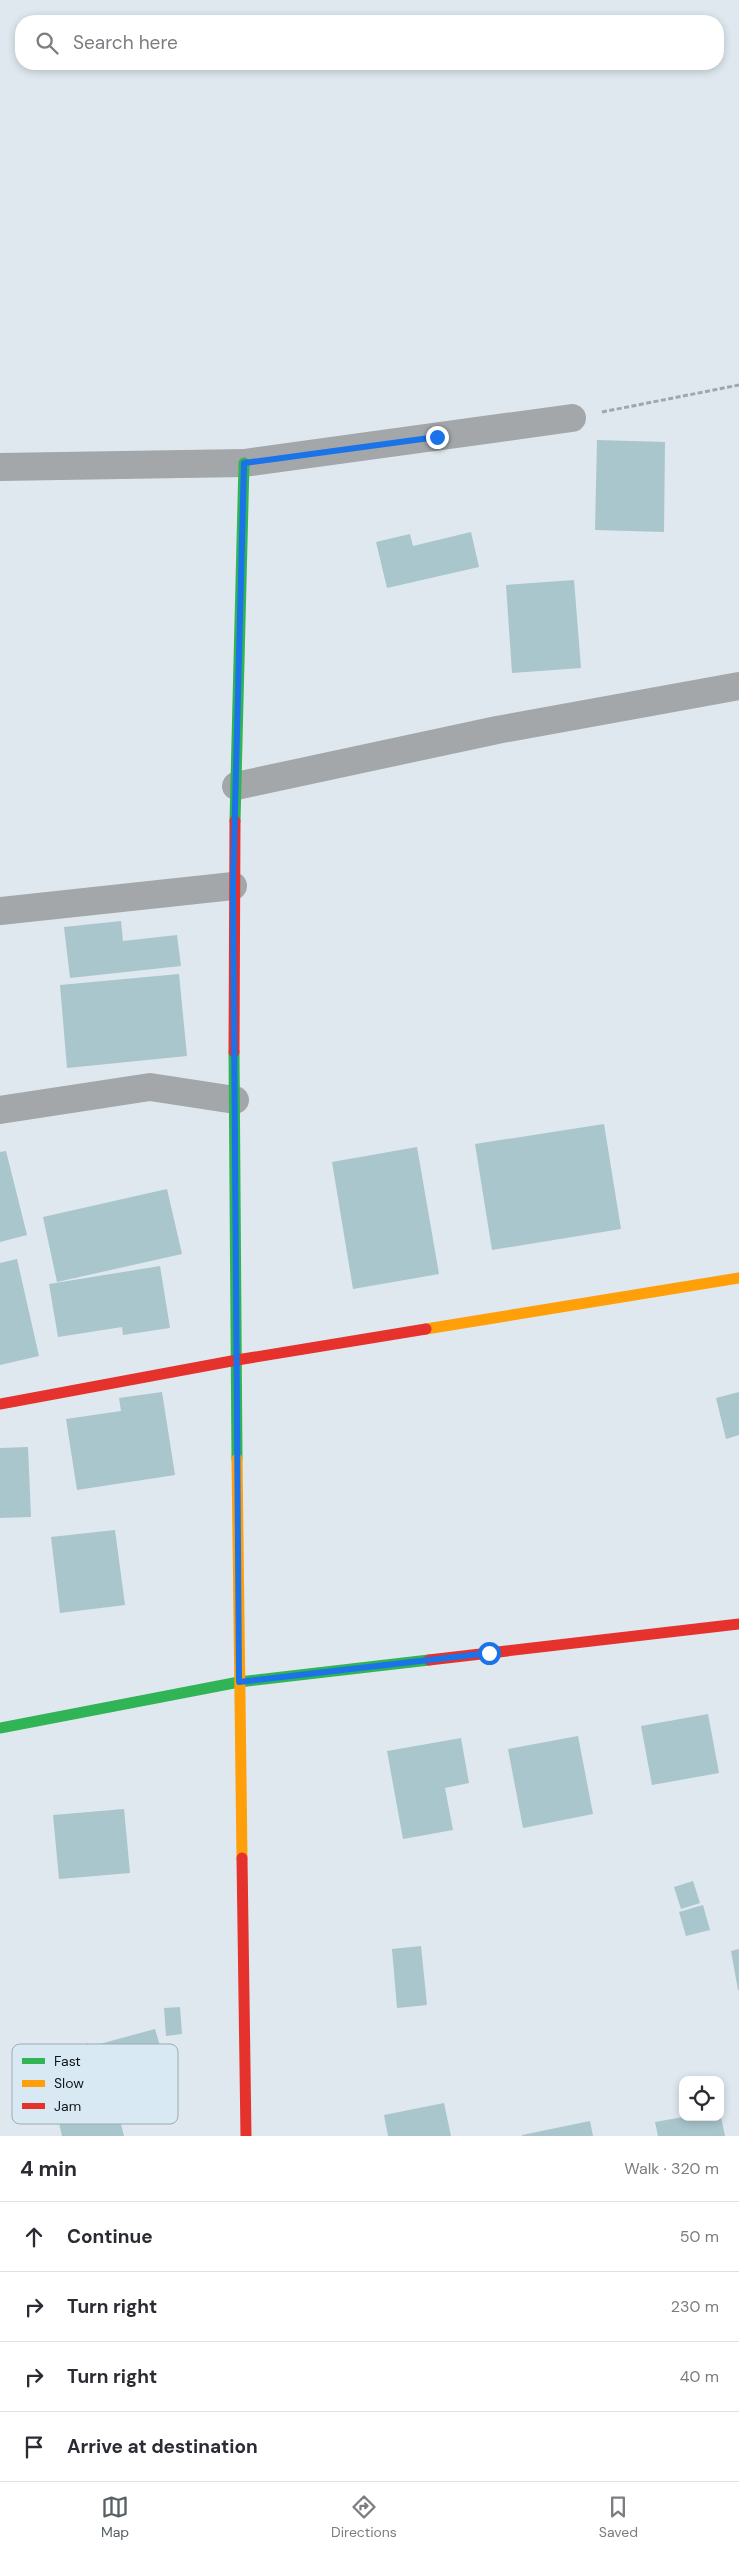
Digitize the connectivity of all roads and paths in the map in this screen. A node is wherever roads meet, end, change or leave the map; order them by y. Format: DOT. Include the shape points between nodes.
graph roads {
  1 [pos="739,385"];
  2 [pos="572,418"];
  3 [pos="244,463"];
  4 [pos="0,468"];
  5 [pos="739,686"];
  6 [pos="236,786"];
  7 [pos="233,886"];
  8 [pos="0,911"];
  9 [pos="235,1100"];
  10 [pos="0,1110"];
  11 [pos="739,1278"];
  12 [pos="237,1360"];
  13 [pos="0,1404"];
  14 [pos="739,1624"];
  15 [pos="239,1682"];
  16 [pos="0,1728"];
  17 [pos="246,2136"];
  1 -- 2 [label="path"];
  2 -- 3 [label="street"];
  3 -- 4 [label="street"];
  3 -- 6 [label="street"];
  5 -- 6 [label="street" via="497,730"];
  6 -- 7 [label="street"];
  7 -- 8 [label="street"];
  7 -- 9 [label="street"];
  9 -- 10 [label="street" via="150,1087"];
  9 -- 12 [label="street"];
  11 -- 12 [label="street"];
  12 -- 13 [label="street"];
  12 -- 15 [label="street"];
  14 -- 15 [label="street"];
  15 -- 16 [label="street"];
  15 -- 17 [label="street"];
}
